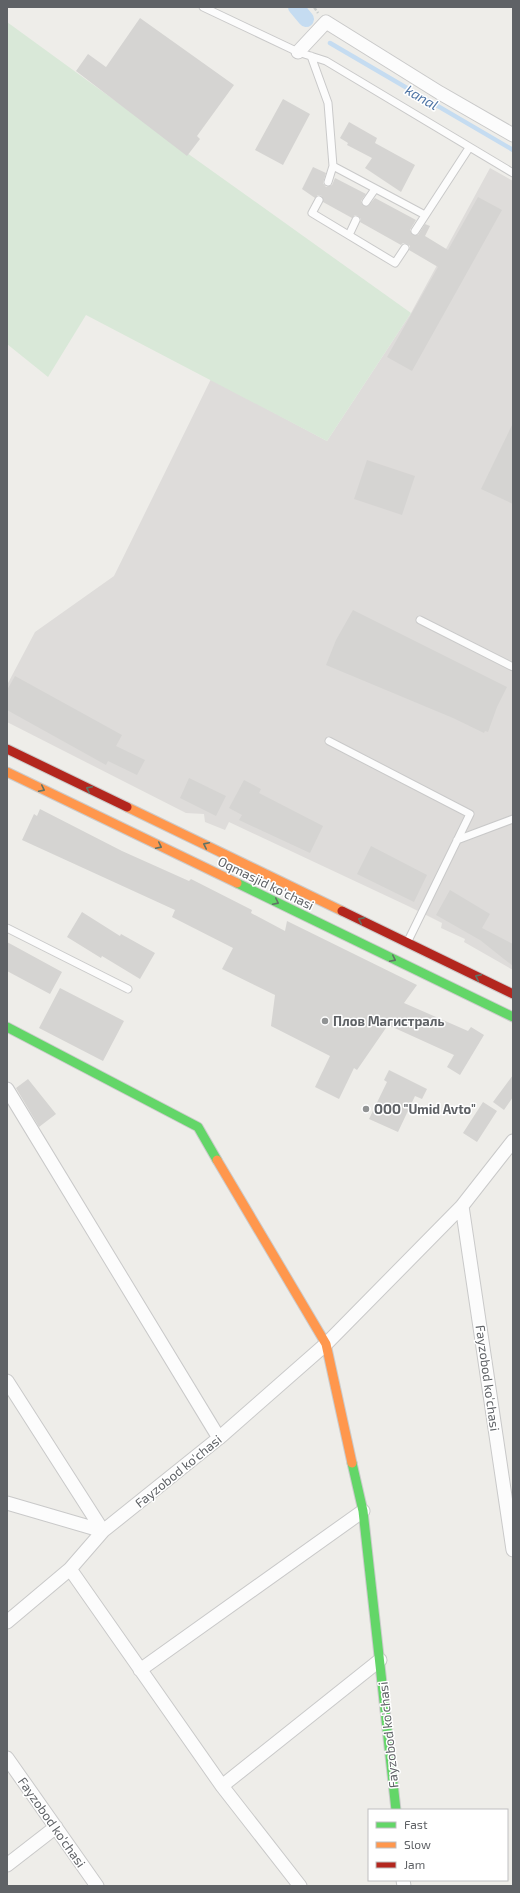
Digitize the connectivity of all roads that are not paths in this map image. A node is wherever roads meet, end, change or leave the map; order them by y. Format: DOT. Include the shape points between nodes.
graph roads {
  1 [pos="203,7"];
  2 [pos="298,52"];
  3 [pos="311,56"];
  4 [pos="513,135"];
  5 [pos="469,148"];
  6 [pos="333,166"];
  7 [pos="513,173"];
  8 [pos="328,182"];
  9 [pos="375,189"];
  10 [pos="319,200"];
  11 [pos="366,202"];
  12 [pos="425,215"];
  13 [pos="356,220"];
  14 [pos="415,231"];
  15 [pos="349,235"];
  16 [pos="405,248"];
  17 [pos="420,620"];
  18 [pos="513,667"];
  19 [pos="329,741"];
  20 [pos="7,749"];
  21 [pos="7,772"];
  22 [pos="513,819"];
  23 [pos="457,840"];
  24 [pos="7,928"];
  25 [pos="407,943"];
  26 [pos="128,989"];
  27 [pos="513,994"];
  28 [pos="513,1017"];
  29 [pos="7,1027"];
  30 [pos="7,1089"];
  31 [pos="513,1141"];
  32 [pos="462,1206"];
  33 [pos="326,1344"];
  34 [pos="7,1381"];
  35 [pos="219,1438"];
  36 [pos="7,1503"];
  37 [pos="363,1511"];
  38 [pos="103,1531"];
  39 [pos="513,1550"];
  40 [pos="70,1569"];
  41 [pos="7,1622"];
  42 [pos="380,1660"];
  43 [pos="140,1670"];
  44 [pos="7,1758"];
  45 [pos="222,1786"];
  46 [pos="396,1809"];
  47 [pos="56,1827"];
  48 [pos="7,1865"];
  49 [pos="97,1886"];
  50 [pos="300,1886"];
  1 -- 2 [label="lane"];
  2 -- 3 [label="lane"];
  2 -- 4 [label="street" via="326,22"];
  3 -- 5 [label="lane" via="326,61"];
  3 -- 6 [label="lane" via="328,103"];
  5 -- 7 [label="lane"];
  5 -- 12 [label="lane"];
  6 -- 8 [label="lane"];
  6 -- 9 [label="lane"];
  9 -- 11 [label="lane"];
  9 -- 12 [label="lane"];
  10 -- 15 [label="lane" via="312,213"];
  12 -- 14 [label="lane"];
  13 -- 15 [label="lane"];
  15 -- 16 [label="lane" via="395,263"];
  17 -- 18 [label="lane"];
  19 -- 23 [label="lane" via="470,814"];
  25 -- 20 [label="main road, Oqmasjid ko'chasi, one-way"];
  21 -- 28 [label="main road, Oqmasjid ko'chasi, one-way"];
  22 -- 23 [label="lane"];
  23 -- 25 [label="lane"];
  24 -- 26 [label="lane"];
  27 -- 25 [label="main road, Oqmasjid ko'chasi, one-way"];
  29 -- 33 [label="main road" via="198,1127"];
  30 -- 35 [label="street"];
  31 -- 32 [label="street, Fayzobod ko'chasi"];
  32 -- 33 [label="street, Fayzobod ko'chasi"];
  32 -- 39 [label="street, Fayzobod ko'chasi"];
  33 -- 35 [label="street, Fayzobod ko'chasi"];
  33 -- 37 [label="main road, Fayzobod ko'chasi"];
  34 -- 38 [label="street"];
  35 -- 38 [label="street, Fayzobod ko'chasi"];
  36 -- 38 [label="street"];
  37 -- 42 [label="main road, Fayzobod ko'chasi"];
  37 -- 43 [label="street"];
  38 -- 40 [label="street, Fayzobod ko'chasi"];
  40 -- 41 [label="street, Fayzobod ko'chasi"];
  40 -- 43 [label="street"];
  42 -- 45 [label="street, Fayzobod ko'chasi"];
  42 -- 46 [label="main road, Fayzobod ko'chasi"];
  43 -- 45 [label="street"];
  44 -- 47 [label="street, Fayzobod ko'chasi"];
  45 -- 50 [label="street"];
  47 -- 48 [label="street"];
  47 -- 49 [label="street, Fayzobod ko'chasi"];
}
